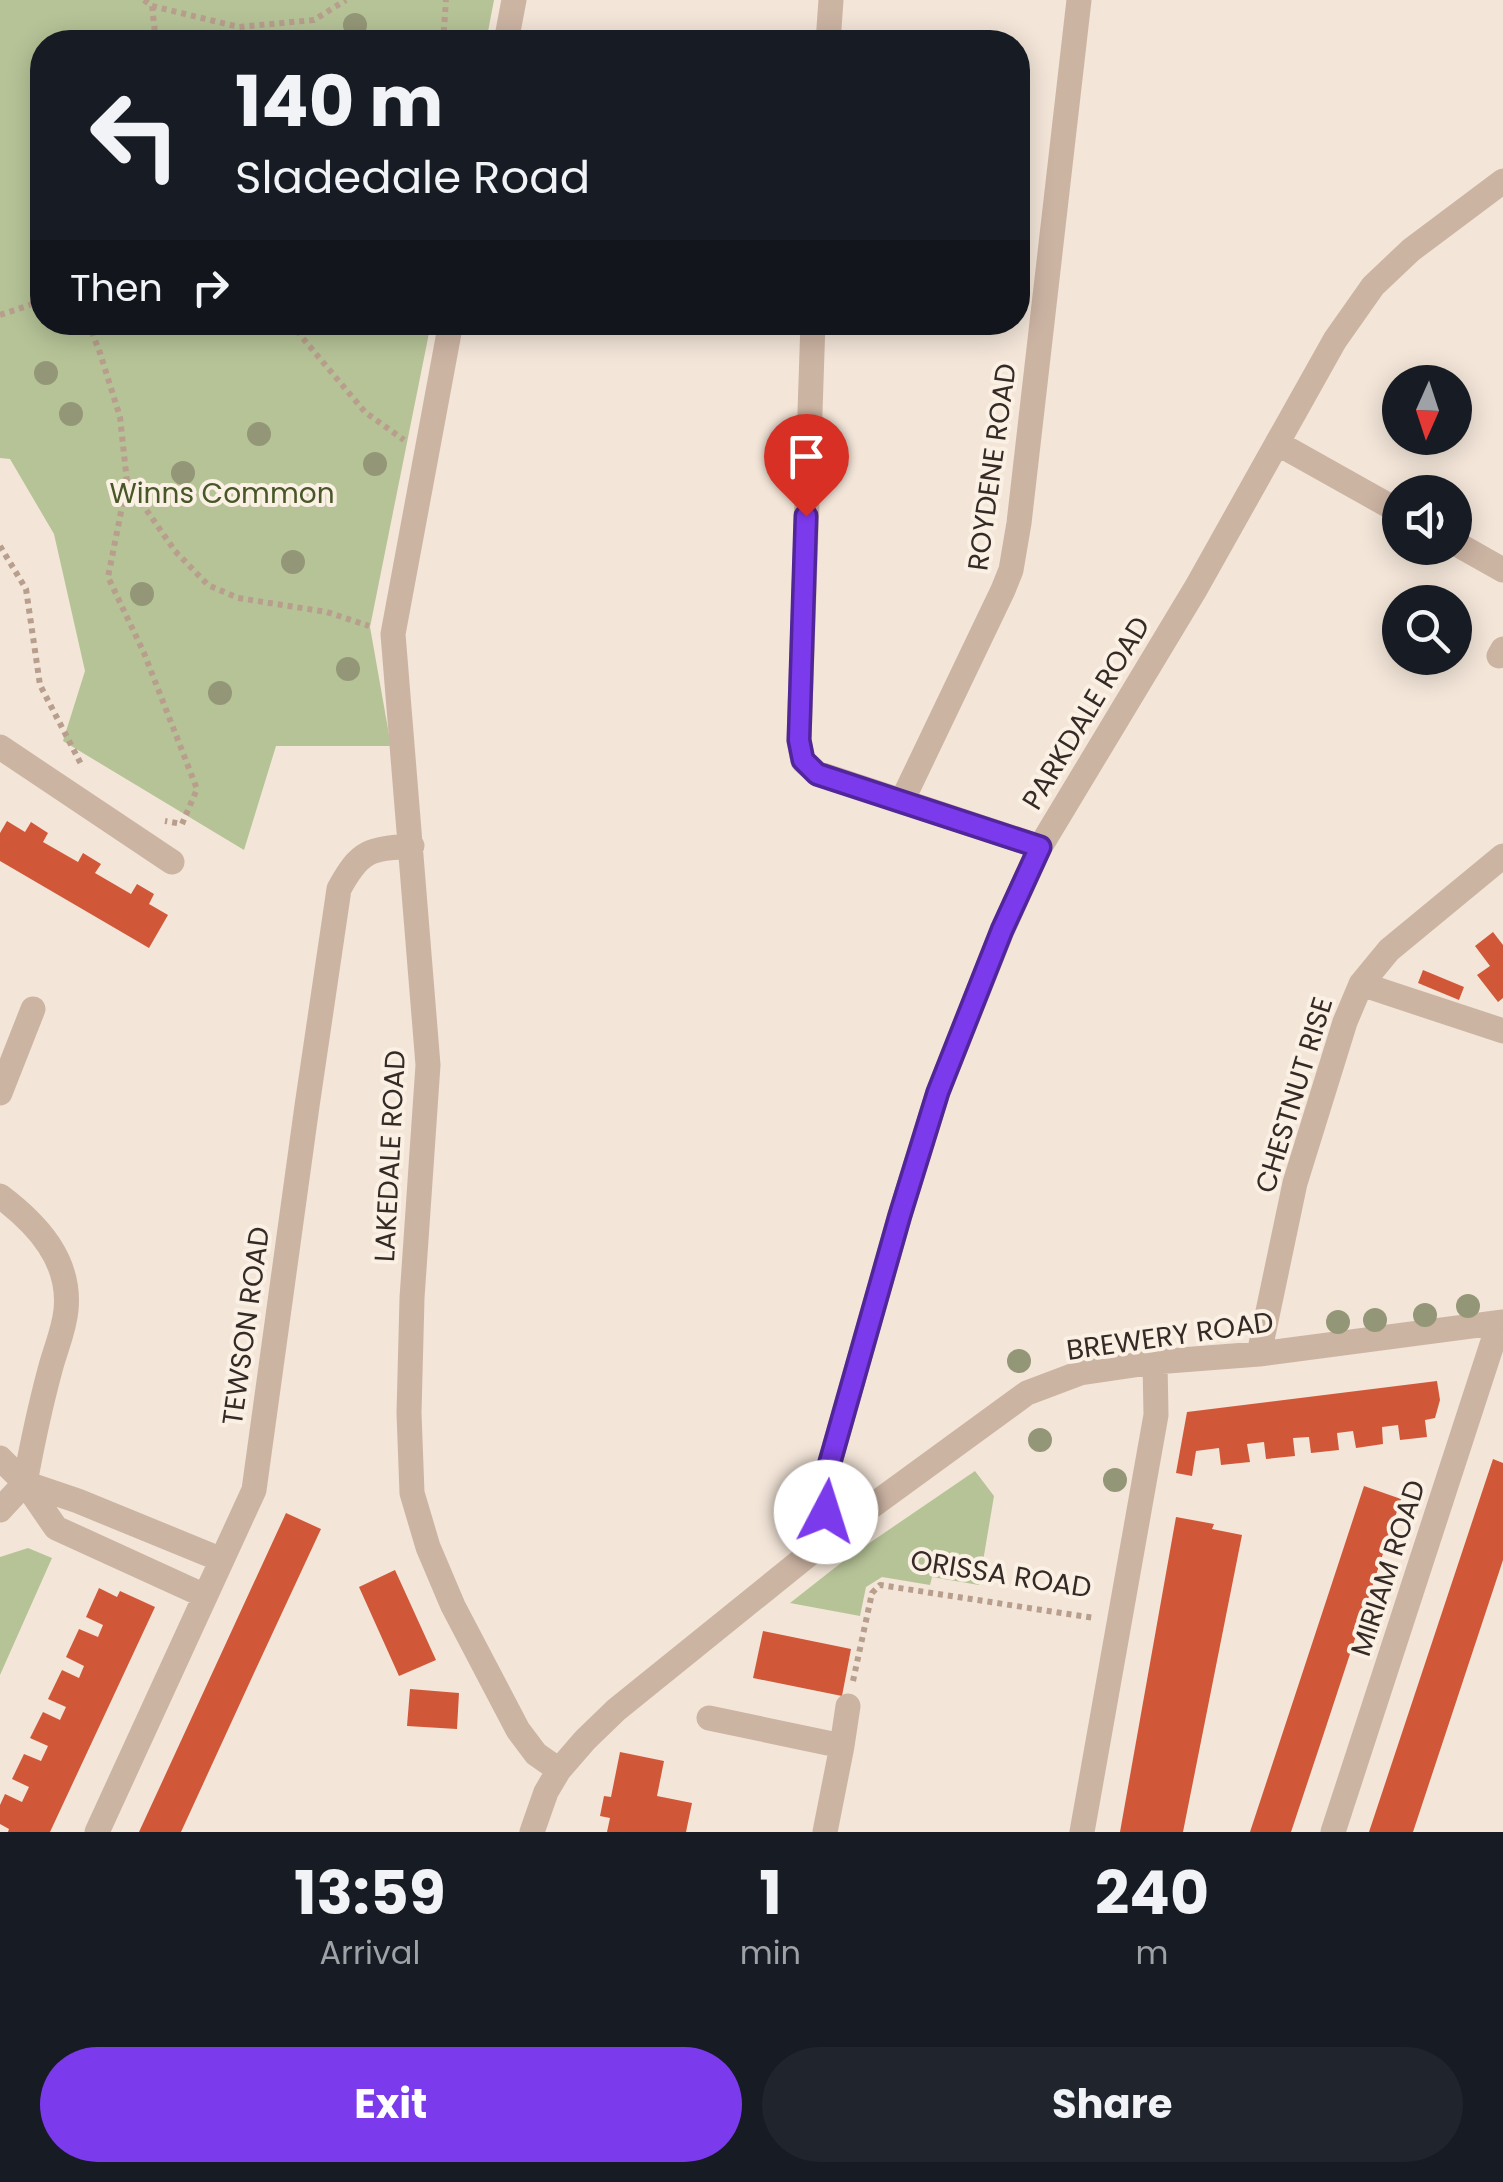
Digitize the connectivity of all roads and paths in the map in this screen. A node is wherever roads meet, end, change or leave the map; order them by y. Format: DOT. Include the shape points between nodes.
graph roads {
  1 [pos="144,0"];
  2 [pos="346,0"];
  3 [pos="446,0"];
  4 [pos="514,0"];
  5 [pos="831,0"];
  6 [pos="1079,0"];
  7 [pos="152,6"];
  8 [pos="155,30"];
  9 [pos="444,30"];
  10 [pos="508,30"];
  11 [pos="829,30"];
  12 [pos="1503,182"];
  13 [pos="30,305"];
  14 [pos="0,315"];
  15 [pos="0,328"];
  16 [pos="93,335"];
  17 [pos="300,335"];
  18 [pos="448,335"];
  19 [pos="814,335"];
  20 [pos="1277,443"];
  21 [pos="425,455"];
  22 [pos="127,482"];
  23 [pos="1382,502"];
  24 [pos="0,546"];
  25 [pos="1472,553"];
  26 [pos="1503,570"];
  27 [pos="393,634"];
  28 [pos="0,748"];
  29 [pos="94,776"];
  30 [pos="902,801"];
  31 [pos="164,821"];
  32 [pos="412,846"];
  33 [pos="1040,847"];
  34 [pos="1503,856"];
  35 [pos="172,862"];
  36 [pos="1361,984"];
  37 [pos="33,1009"];
  38 [pos="1503,1031"];
  39 [pos="0,1093"];
  40 [pos="0,1196"];
  41 [pos="1501,1322"];
  42 [pos="1259,1354"];
  43 [pos="1155,1362"];
  44 [pos="0,1458"];
  45 [pos="25,1483"];
  46 [pos="0,1510"];
  47 [pos="839,1530"];
  48 [pos="222,1560"];
  49 [pos="205,1596"];
  50 [pos="1120,1622"];
  51 [pos="848,1706"];
  52 [pos="709,1718"];
  53 [pos="842,1746"];
  54 [pos="559,1770"];
  55 [pos="97,1832"];
  56 [pos="532,1832"];
  57 [pos="825,1832"];
  58 [pos="1082,1832"];
  59 [pos="1333,1832"];
  1 -- 7 [label="path"];
  2 -- 7 [label="path" via="314,20 239,27"];
  3 -- 9 [label="path"];
  4 -- 10 [label="street"];
  5 -- 11 [label="street"];
  6 -- 30 [label="street, ROYDENE ROAD" via="1011,570"];
  7 -- 8 [label="path"];
  12 -- 20 [label="street, PARKDALE ROAD" via="1373,286"];
  13 -- 14 [label="path"];
  14 -- 15 [label="path"];
  16 -- 22 [label="path" via="120,417"];
  17 -- 21 [label="path" via="365,412"];
  18 -- 21 [label="street, LAKEDALE ROAD"];
  19 -- 30 [label="street" via="799,740 803,760 817,774"];
  20 -- 23 [label="street"];
  20 -- 33 [label="street, PARKDALE ROAD"];
  21 -- 27 [label="street, LAKEDALE ROAD"];
  22 -- 27 [label="path" via="208,585"];
  22 -- 31 [label="path" via="108,577 197,789 182,824"];
  24 -- 29 [label="path" via="26,589 40,685 81,766"];
  25 -- 26 [label="street"];
  27 -- 32 [label="street, LAKEDALE ROAD"];
  28 -- 35 [label="street"];
  30 -- 33 [label="street"];
  32 -- 48 [label="street, TEWSON ROAD" via="375,849 352,864 339,889 254,1490"];
  32 -- 54 [label="street, LAKEDALE ROAD" via="428,1065 412,1298 412,1493 447,1591 512,1718 536,1754"];
  33 -- 47 [label="street, PARKDALE ROAD" via="938,1092 900,1215 823,1498"];
  34 -- 36 [label="street, CHESTNUT RISE" via="1389,950"];
  36 -- 38 [label="street"];
  36 -- 42 [label="street, CHESTNUT RISE" via="1295,1183"];
  37 -- 39 [label="street"];
  40 -- 45 [label="street" via="39,1230 65,1282 66,1310"];
  41 -- 42 [label="street, BREWERY ROAD"];
  41 -- 59 [label="street, MIRIAM ROAD"];
  42 -- 43 [label="street, BREWERY ROAD"];
  43 -- 47 [label="street, BREWERY ROAD" via="1080,1374 1027,1393"];
  43 -- 50 [label="street, ORISSA ROAD" via="1156,1416"];
  44 -- 45 [label="street"];
  45 -- 46 [label="street"];
  45 -- 48 [label="street"];
  45 -- 49 [label="street" via="56,1528"];
  47 -- 54 [label="street, BREWERY ROAD" via="616,1710"];
  48 -- 49 [label="street, TEWSON ROAD"];
  49 -- 55 [label="street, TEWSON ROAD"];
  50 -- 51 [label="path, ORISSA ROAD" via="880,1585 872,1593"];
  50 -- 58 [label="street, ORISSA ROAD"];
  51 -- 53 [label="street"];
  52 -- 53 [label="street"];
  53 -- 57 [label="street"];
  54 -- 56 [label="street"];
}
